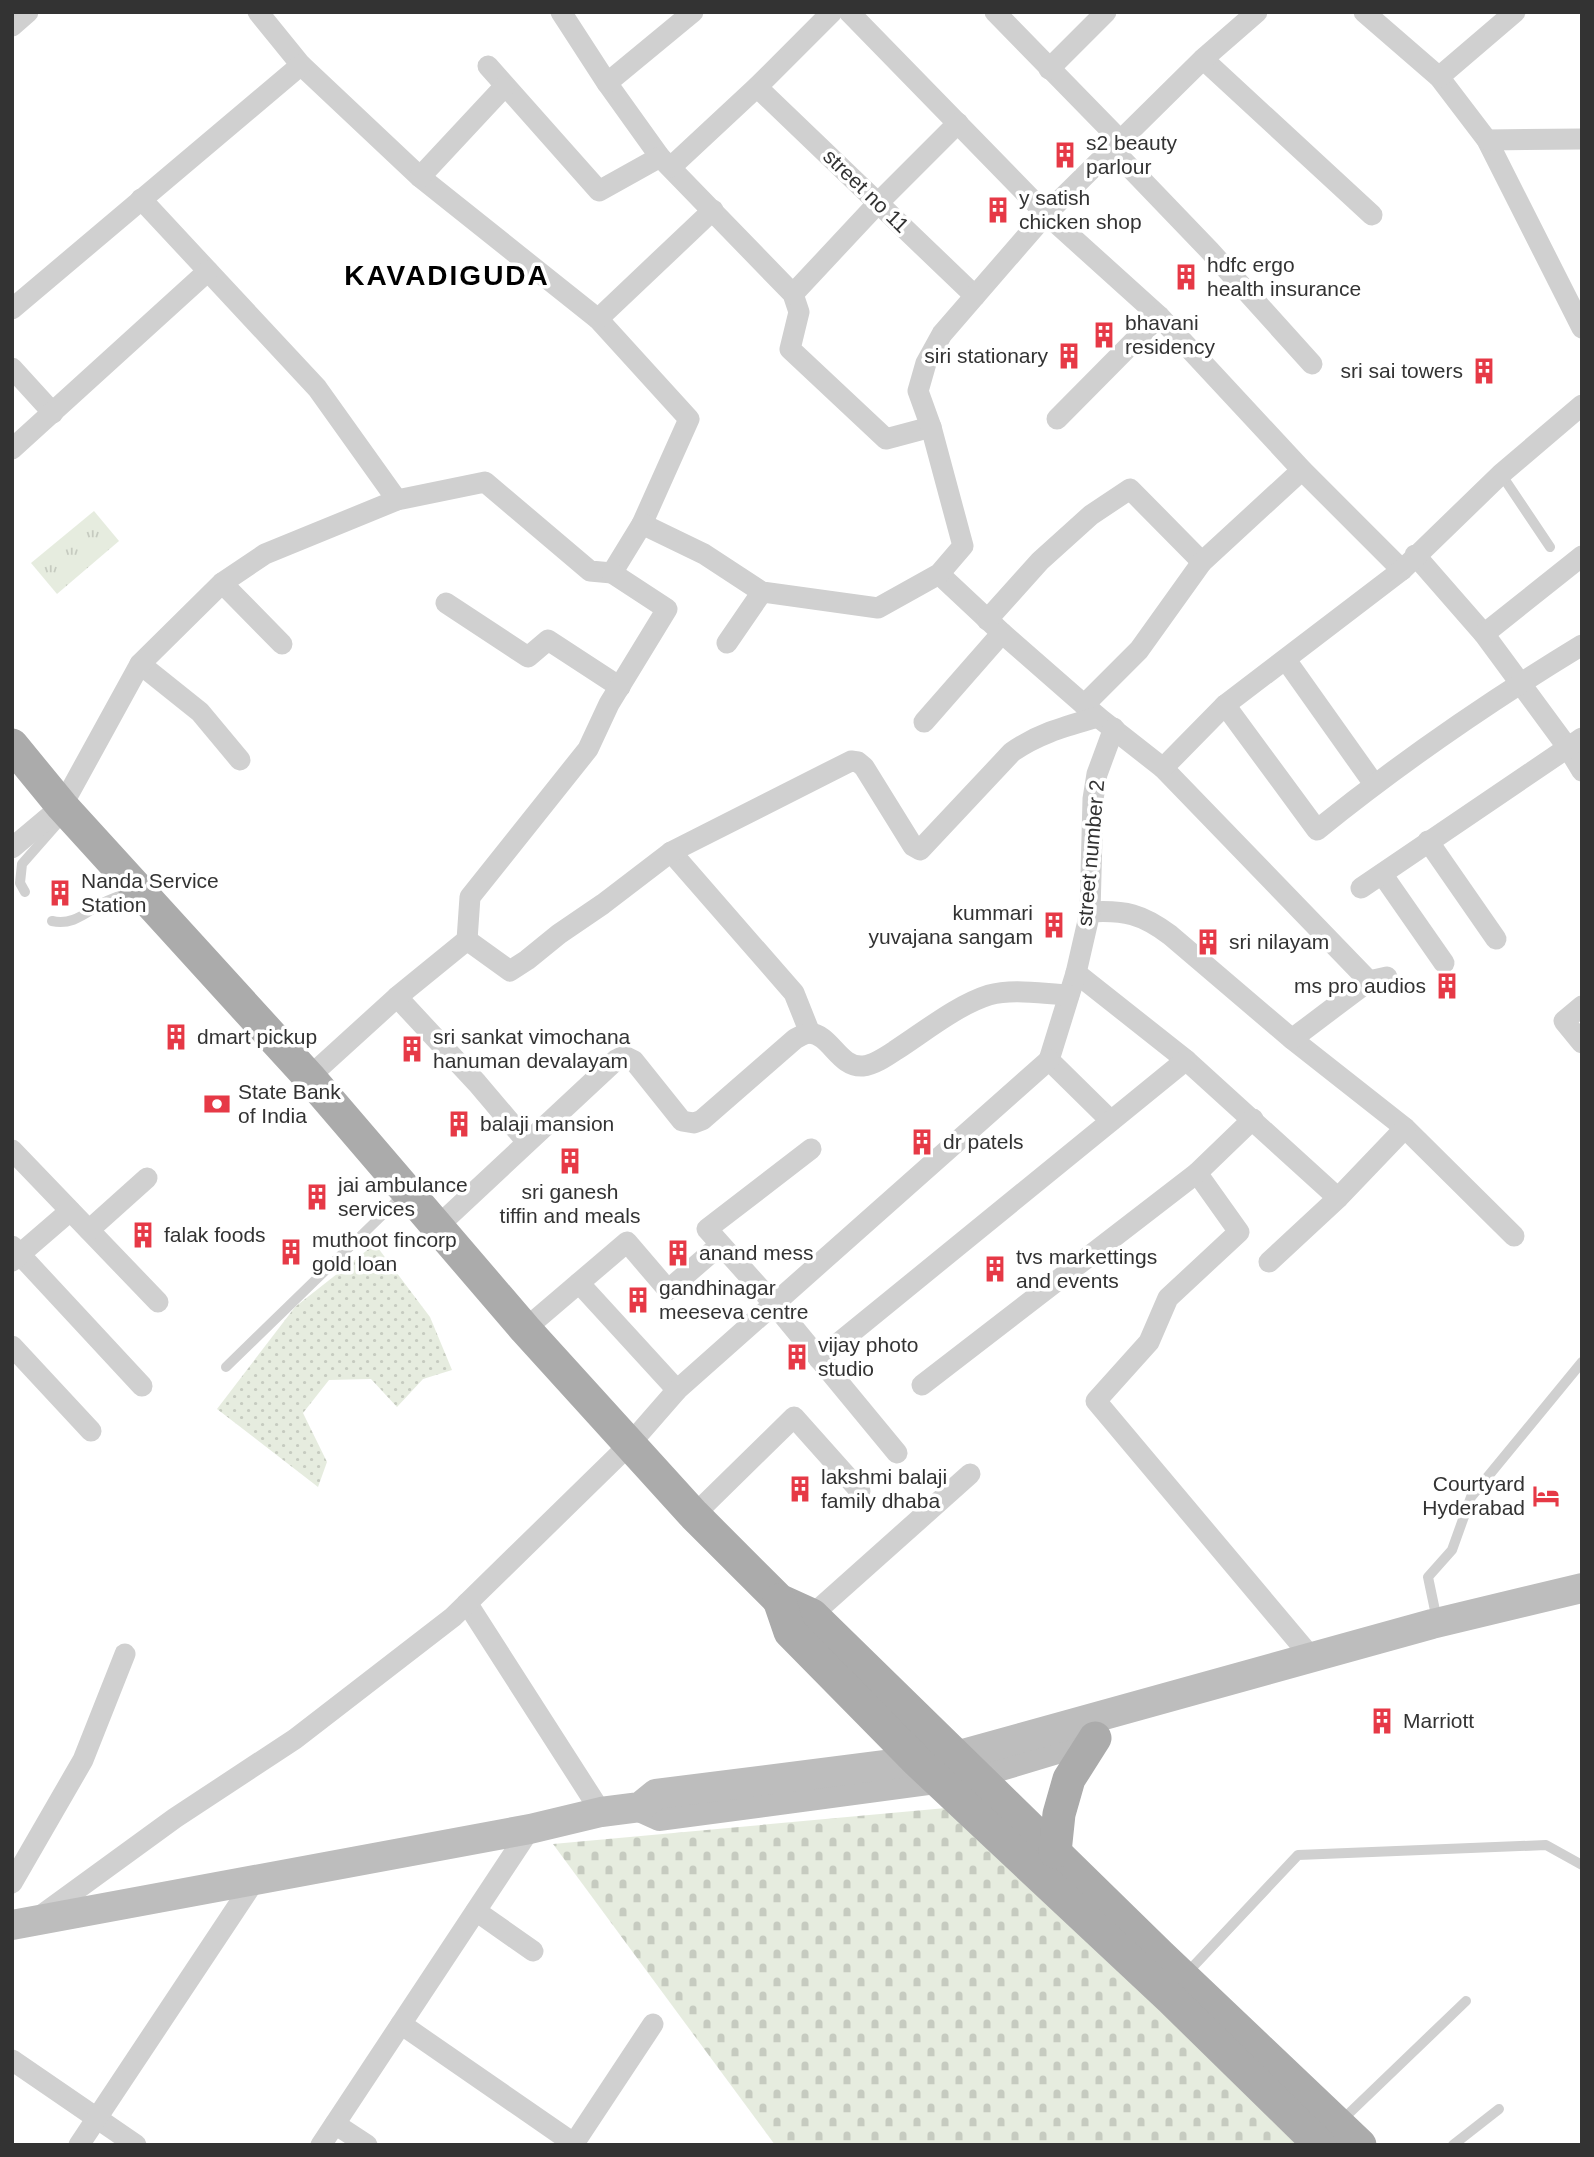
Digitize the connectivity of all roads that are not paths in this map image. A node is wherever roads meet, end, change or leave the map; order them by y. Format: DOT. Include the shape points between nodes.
graph roads {
  1 [pos="28,12"];
  2 [pos="258,12"];
  3 [pos="561,12"];
  4 [pos="692,12"];
  5 [pos="832,12"];
  6 [pos="849,12"];
  7 [pos="995,12"];
  8 [pos="1106,12"];
  9 [pos="1257,12"];
  10 [pos="1364,12"];
  11 [pos="1515,12"];
  12 [pos="12,26"];
  13 [pos="1203,59"];
  14 [pos="302,65"];
  15 [pos="488,66"];
  16 [pos="1049,69"];
  17 [pos="1439,77"];
  18 [pos="607,83"];
  19 [pos="504,87"];
  20 [pos="757,87"];
  21 [pos="958,123"];
  22 [pos="1582,139"];
  23 [pos="1487,140"];
  24 [pos="1116,145"];
  25 [pos="666,162"];
  26 [pos="420,177"];
  27 [pos="141,199"];
  28 [pos="879,202"];
  29 [pos="713,210"];
  30 [pos="1046,214"];
  31 [pos="1372,215"];
  32 [pos="208,271"];
  33 [pos="793,294"];
  34 [pos="975,296"];
  35 [pos="12,309"];
  36 [pos="1159,316"];
  37 [pos="598,319"];
  38 [pos="1582,328"];
  39 [pos="1312,364"];
  40 [pos="12,368"];
  41 [pos="1582,405"];
  42 [pos="53,413"];
  43 [pos="1057,419"];
  44 [pos="931,427"];
  45 [pos="12,449"];
  46 [pos="1303,470"];
  47 [pos="1501,474"];
  48 [pos="397,500"];
  49 [pos="642,524"];
  50 [pos="1550,547"];
  51 [pos="1582,556"];
  52 [pos="1202,562"];
  53 [pos="1409,562"];
  54 [pos="612,573"];
  55 [pos="939,574"];
  56 [pos="222,583"];
  57 [pos="762,592"];
  58 [pos="446,603"];
  59 [pos="994,627"];
  60 [pos="1483,634"];
  61 [pos="727,643"];
  62 [pos="282,644"];
  63 [pos="1582,645"];
  64 [pos="1286,660"];
  65 [pos="140,664"];
  66 [pos="1519,684"];
  67 [pos="620,687"];
  68 [pos="1226,705"];
  69 [pos="1099,717"];
  70 [pos="924,722"];
  71 [pos="1575,743"];
  72 [pos="12,744"];
  73 [pos="240,760"];
  74 [pos="1163,768"];
  75 [pos="1582,771"];
  76 [pos="1374,784"];
  77 [pos="65,809"];
  78 [pos="1428,841"];
  79 [pos="12,848"];
  80 [pos="671,852"];
  81 [pos="1382,874"];
  82 [pos="137,888"];
  83 [pos="1361,888"];
  84 [pos="25,892"];
  85 [pos="1090,912"];
  86 [pos="52,921"];
  87 [pos="1496,939"];
  88 [pos="467,940"];
  89 [pos="1444,963"];
  90 [pos="1076,973"];
  91 [pos="1069,995"];
  92 [pos="397,997"];
  93 [pos="1582,1006"];
  94 [pos="810,1033"];
  95 [pos="1292,1039"];
  96 [pos="1582,1043"];
  97 [pos="1049,1060"];
  98 [pos="1186,1060"];
  99 [pos="309,1077"];
  100 [pos="1253,1119"];
  101 [pos="1111,1121"];
  102 [pos="1405,1128"];
  103 [pos="527,1142"];
  104 [pos="811,1149"];
  105 [pos="12,1150"];
  106 [pos="1197,1173"];
  107 [pos="147,1178"];
  108 [pos="407,1191"];
  109 [pos="1339,1198"];
  110 [pos="70,1211"];
  111 [pos="438,1226"];
  112 [pos="89,1230"];
  113 [pos="1514,1236"];
  114 [pos="720,1245"];
  115 [pos="15,1254"];
  116 [pos="1269,1262"];
  117 [pos="579,1283"];
  118 [pos="158,1302"];
  119 [pos="774,1304"];
  120 [pos="525,1329"];
  121 [pos="12,1346"];
  122 [pos="820,1359"];
  123 [pos="1582,1362"];
  124 [pos="226,1367"];
  125 [pos="922,1385"];
  126 [pos="142,1386"];
  127 [pos="677,1390"];
  128 [pos="91,1432"];
  129 [pos="629,1444"];
  130 [pos="897,1453"];
  131 [pos="970,1474"];
  132 [pos="860,1491"];
  133 [pos="694,1515"];
  134 [pos="1582,1588"];
  135 [pos="779,1600"];
  136 [pos="467,1603"];
  137 [pos="1582,1608"];
  138 [pos="812,1615"];
  139 [pos="1438,1623"];
  140 [pos="124,1654"];
  141 [pos="1312,1658"];
  142 [pos="1095,1738"];
  143 [pos="946,1768"];
  144 [pos="601,1812"];
  145 [pos="530,1829"];
  146 [pos="1055,1852"];
  147 [pos="1582,1865"];
  148 [pos="256,1880"];
  149 [pos="12,1884"];
  150 [pos="476,1911"];
  151 [pos="23,1923"];
  152 [pos="533,1951"];
  153 [pos="1176,1986"];
  154 [pos="1466,2001"];
  155 [pos="401,2024"];
  156 [pos="653,2024"];
  157 [pos="12,2060"];
  158 [pos="1499,2109"];
  159 [pos="97,2118"];
  160 [pos="335,2124"];
  161 [pos="1334,2139"];
  162 [pos="574,2144"];
  163 [pos="79,2145"];
  164 [pos="136,2145"];
  165 [pos="321,2145"];
  166 [pos="367,2145"];
  167 [pos="1453,2145"];
  1 -- 12 [label="street"];
  2 -- 14 [label="street"];
  3 -- 18 [label="street"];
  4 -- 18 [label="street"];
  5 -- 20 [label="street"];
  6 -- 21 [label="street"];
  7 -- 16 [label="street"];
  8 -- 16 [label="street"];
  9 -- 13 [label="street"];
  10 -- 17 [label="street"];
  11 -- 17 [label="street"];
  13 -- 24 [label="street"];
  13 -- 31 [label="street"];
  14 -- 26 [label="street"];
  14 -- 27 [label="street"];
  15 -- 19 [label="street"];
  16 -- 24 [label="street"];
  17 -- 23 [label="street"];
  18 -- 25 [label="street"];
  19 -- 25 [label="street" via="599,191"];
  19 -- 26 [label="street"];
  20 -- 25 [label="street"];
  20 -- 28 [label="street, street no 11"];
  21 -- 28 [label="street"];
  21 -- 30 [label="street"];
  22 -- 23 [label="street"];
  23 -- 38 [label="street"];
  24 -- 30 [label="street"];
  24 -- 39 [label="street"];
  25 -- 29 [label="street"];
  26 -- 37 [label="street"];
  27 -- 32 [label="street"];
  27 -- 35 [label="street"];
  28 -- 33 [label="street"];
  28 -- 34 [label="street, street no 11"];
  29 -- 33 [label="street"];
  29 -- 37 [label="street"];
  30 -- 34 [label="street"];
  30 -- 36 [label="street"];
  32 -- 42 [label="street"];
  32 -- 48 [label="street" via="317,388"];
  33 -- 44 [label="street" via="799,312 790,349 886,439"];
  34 -- 44 [label="street" via="926,363 918,391"];
  36 -- 43 [label="street"];
  36 -- 46 [label="street"];
  37 -- 49 [label="street" via="689,419"];
  40 -- 42 [label="street"];
  41 -- 47 [label="street"];
  42 -- 45 [label="street"];
  44 -- 55 [label="street" via="963,546"];
  46 -- 52 [label="street"];
  46 -- 53 [label="street"];
  47 -- 50 [label="lane"];
  47 -- 53 [label="street"];
  48 -- 54 [label="street" via="485,482 590,571"];
  48 -- 56 [label="street" via="265,554"];
  49 -- 54 [label="street"];
  49 -- 57 [label="street" via="704,554"];
  51 -- 60 [label="street"];
  52 -- 59 [label="street" via="1130,489 1091,515 1040,561"];
  52 -- 69 [label="street" via="1139,650"];
  53 -- 60 [label="street"];
  53 -- 64 [label="street"];
  54 -- 67 [label="street" via="667,609"];
  55 -- 57 [label="street" via="878,608"];
  55 -- 59 [label="street"];
  56 -- 62 [label="street"];
  56 -- 65 [label="street"];
  57 -- 61 [label="street"];
  58 -- 67 [label="street" via="528,657 548,640"];
  59 -- 69 [label="street"];
  59 -- 70 [label="street"];
  60 -- 66 [label="street"];
  63 -- 66 [label="street"];
  64 -- 68 [label="street"];
  64 -- 76 [label="street"];
  65 -- 73 [label="street" via="200,712"];
  65 -- 77 [label="street"];
  66 -- 71 [label="street"];
  66 -- 76 [label="street"];
  67 -- 88 [label="street" via="588,749 470,897"];
  68 -- 74 [label="street"];
  68 -- 76 [label="street" via="1317,830"];
  69 -- 74 [label="street"];
  69 -- 80 [label="street" via="1051,730 1012,752 920,850 864,767 851,761"];
  69 -- 85 [label="street, street number 2"];
  71 -- 75 [label="street"];
  71 -- 78 [label="street"];
  72 -- 77 [label="main road"];
  74 -- 95 [label="street" via="1378,979"];
  77 -- 79 [label="street"];
  77 -- 82 [label="main road"];
  77 -- 84 [label="lane" via="22,864 20,883"];
  78 -- 81 [label="street"];
  78 -- 87 [label="street"];
  80 -- 88 [label="street" via="510,971"];
  80 -- 94 [label="street" via="794,993"];
  81 -- 83 [label="street"];
  81 -- 89 [label="street"];
  82 -- 86 [label="lane" via="71,921"];
  82 -- 99 [label="main road"];
  85 -- 90 [label="street, street number 2"];
  85 -- 95 [label="street" via="1136,914 1154,923"];
  88 -- 92 [label="street"];
  90 -- 91 [label="street, street number 2"];
  90 -- 98 [label="street"];
  91 -- 94 [label="street" via="990,995 863,1066 849,1064"];
  91 -- 97 [label="street, street number 2"];
  92 -- 99 [label="street"];
  92 -- 103 [label="street"];
  93 -- 96 [label="street" via="1564,1021"];
  94 -- 103 [label="street" via="795,1039 694,1124 682,1121 634,1061 624,1056"];
  95 -- 102 [label="street"];
  97 -- 101 [label="street"];
  97 -- 119 [label="street"];
  98 -- 100 [label="street"];
  98 -- 101 [label="street"];
  99 -- 108 [label="main road"];
  100 -- 106 [label="street"];
  100 -- 109 [label="street"];
  101 -- 122 [label="street"];
  102 -- 109 [label="street"];
  102 -- 113 [label="street"];
  103 -- 111 [label="street"];
  104 -- 114 [label="street" via="707,1229"];
  105 -- 110 [label="street"];
  106 -- 125 [label="street"];
  106 -- 141 [label="street" via="1239,1232 1168,1298 1149,1342 1096,1401"];
  107 -- 112 [label="street"];
  108 -- 111 [label="main road"];
  108 -- 124 [label="lane"];
  109 -- 116 [label="street"];
  110 -- 112 [label="street"];
  110 -- 115 [label="street"];
  111 -- 120 [label="main road"];
  112 -- 118 [label="street"];
  114 -- 117 [label="street" via="668,1290 627,1242"];
  114 -- 119 [label="street"];
  115 -- 126 [label="street"];
  117 -- 120 [label="street"];
  117 -- 127 [label="street"];
  119 -- 122 [label="street"];
  119 -- 127 [label="street"];
  120 -- 129 [label="main road"];
  121 -- 128 [label="street"];
  122 -- 130 [label="street"];
  123 -- 139 [label="lane" via="1471,1497 1452,1550 1428,1577"];
  127 -- 129 [label="street"];
  129 -- 133 [label="main road"];
  129 -- 136 [label="street"];
  131 -- 138 [label="street"];
  132 -- 133 [label="street" via="794,1417"];
  133 -- 135 [label="main road"];
  134 -- 139 [label="main road"];
  135 -- 138 [label="main road"];
  135 -- 143 [label="main road" via="790,1632"];
  136 -- 144 [label="street"];
  136 -- 151 [label="street" via="295,1739"];
  137 -- 142 [label="main road" via="1437,1643"];
  138 -- 143 [label="main road"];
  139 -- 141 [label="main road"];
  140 -- 149 [label="street" via="83,1760"];
  141 -- 143 [label="main road"];
  142 -- 143 [label="main road"];
  142 -- 146 [label="main road" via="1069,1779"];
  143 -- 144 [label="main road" via="660,1816 640,1807"];
  143 -- 146 [label="main road"];
  143 -- 153 [label="main road"];
  144 -- 145 [label="main road"];
  145 -- 148 [label="main road"];
  145 -- 150 [label="street"];
  146 -- 153 [label="main road"];
  147 -- 153 [label="lane" via="1546,1845 1298,1855"];
  148 -- 151 [label="main road"];
  148 -- 159 [label="street"];
  150 -- 152 [label="street"];
  150 -- 155 [label="street"];
  153 -- 161 [label="main road"];
  154 -- 161 [label="lane"];
  155 -- 160 [label="street"];
  155 -- 162 [label="street"];
  156 -- 162 [label="street"];
  157 -- 159 [label="street"];
  158 -- 167 [label="lane"];
  159 -- 163 [label="street"];
  159 -- 164 [label="street"];
  160 -- 165 [label="street"];
  160 -- 166 [label="street"];
}
